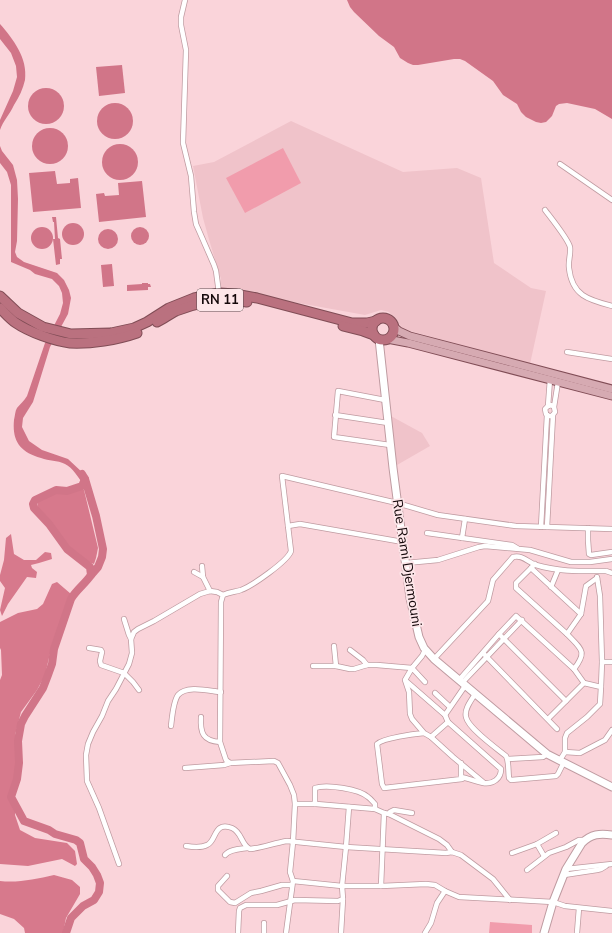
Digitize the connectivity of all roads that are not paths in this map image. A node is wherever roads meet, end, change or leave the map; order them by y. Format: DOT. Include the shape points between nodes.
graph roads {
  1 [pos="185,0"];
  2 [pos="560,164"];
  3 [pos="612,200"];
  4 [pos="546,210"];
  5 [pos="220,294"];
  6 [pos="0,296"];
  7 [pos="612,306"];
  8 [pos="0,308"];
  9 [pos="376,321"];
  10 [pos="393,326"];
  11 [pos="42,331"];
  12 [pos="70,338"];
  13 [pos="380,338"];
  14 [pos="567,352"];
  15 [pos="612,359"];
  16 [pos="550,379"];
  17 [pos="558,382"];
  18 [pos="612,389"];
  19 [pos="612,396"];
  20 [pos="385,400"];
  21 [pos="548,406"];
  22 [pos="554,407"];
  23 [pos="336,415"];
  24 [pos="547,415"];
  25 [pos="553,415"];
  26 [pos="388,423"];
  27 [pos="390,446"];
  28 [pos="549,482"];
  29 [pos="543,493"];
  30 [pos="397,503"];
  31 [pos="465,519"];
  32 [pos="288,526"];
  33 [pos="541,527"];
  34 [pos="547,527"];
  35 [pos="588,528"];
  36 [pos="612,529"];
  37 [pos="427,533"];
  38 [pos="462,538"];
  39 [pos="403,542"];
  40 [pos="519,549"];
  41 [pos="612,552"];
  42 [pos="612,559"];
  43 [pos="406,563"];
  44 [pos="202,566"];
  45 [pos="533,566"];
  46 [pos="558,570"];
  47 [pos="596,571"];
  48 [pos="194,572"];
  49 [pos="612,573"];
  50 [pos="203,577"];
  51 [pos="597,578"];
  52 [pos="552,586"];
  53 [pos="210,591"];
  54 [pos="224,595"];
  55 [pos="581,614"];
  56 [pos="124,619"];
  57 [pos="522,620"];
  58 [pos="499,634"];
  59 [pos="567,634"];
  60 [pos="131,639"];
  61 [pos="504,640"];
  62 [pos="334,646"];
  63 [pos="89,648"];
  64 [pos="350,650"];
  65 [pos="425,650"];
  66 [pos="485,655"];
  67 [pos="434,659"];
  68 [pos="602,662"];
  69 [pos="612,662"];
  70 [pos="367,665"];
  71 [pos="313,666"];
  72 [pos="336,666"];
  73 [pos="412,668"];
  74 [pos="574,669"];
  75 [pos="124,673"];
  76 [pos="405,680"];
  77 [pos="425,682"];
  78 [pos="462,683"];
  79 [pos="584,683"];
  80 [pos="601,687"];
  81 [pos="139,690"];
  82 [pos="220,692"];
  83 [pos="436,693"];
  84 [pos="475,694"];
  85 [pos="566,701"];
  86 [pos="450,707"];
  87 [pos="445,715"];
  88 [pos="201,717"];
  89 [pos="548,719"];
  90 [pos="448,722"];
  91 [pos="170,726"];
  92 [pos="556,729"];
  93 [pos="612,730"];
  94 [pos="424,732"];
  95 [pos="431,737"];
  96 [pos="220,742"];
  97 [pos="566,752"];
  98 [pos="547,754"];
  99 [pos="508,759"];
  100 [pos="562,761"];
  101 [pos="230,763"];
  102 [pos="461,763"];
  103 [pos="185,768"];
  104 [pos="461,778"];
  105 [pos="486,784"];
  106 [pos="612,787"];
  107 [pos="295,804"];
  108 [pos="314,804"];
  109 [pos="349,807"];
  110 [pos="375,808"];
  111 [pos="412,813"];
  112 [pos="386,814"];
  113 [pos="556,833"];
  114 [pos="612,836"];
  115 [pos="586,840"];
  116 [pos="293,842"];
  117 [pos="537,844"];
  118 [pos="186,846"];
  119 [pos="346,847"];
  120 [pos="247,848"];
  121 [pos="383,849"];
  122 [pos="452,852"];
  123 [pos="512,853"];
  124 [pos="225,855"];
  125 [pos="544,856"];
  126 [pos="119,864"];
  127 [pos="610,864"];
  128 [pos="527,870"];
  129 [pos="565,872"];
  130 [pos="227,876"];
  131 [pos="292,883"];
  132 [pos="342,886"];
  133 [pos="381,886"];
  134 [pos="445,891"];
  135 [pos="343,899"];
  136 [pos="510,900"];
  137 [pos="290,902"];
  138 [pos="553,902"];
  139 [pos="236,903"];
  140 [pos="240,908"];
  141 [pos="579,908"];
  142 [pos="612,911"];
  143 [pos="264,922"];
  144 [pos="238,933"];
  145 [pos="264,933"];
  146 [pos="286,933"];
  147 [pos="341,933"];
  148 [pos="425,933"];
  149 [pos="544,933"];
  150 [pos="577,933"];
  1 -- 5 [label="street" via="181,17 186,50 183,143 196,224 216,271"];
  2 -- 3 [label="street"];
  4 -- 7 [label="street" via="570,246 568,267 578,292"];
  5 -- 9 [label="highway, RN 11" via="257,298 352,322 367,324"];
  5 -- 12 [label="highway, RN 11" via="194,298 169,308 134,328"];
  6 -- 11 [label="highway, RN 11"];
  8 -- 11 [label="highway, RN 11" via="16,323"];
  9 -- 10 [label="highway" via="386,319"];
  9 -- 13 [label="highway" via="372,330"];
  10 -- 13 [label="highway" via="392,334"];
  10 -- 18 [label="main road" via="410,336"];
  11 -- 12 [label="highway, RN 11"];
  12 -- 13 [label="highway, RN 11" via="84,343 112,340 136,333 196,304 227,300 258,304 363,331"];
  13 -- 16 [label="main road, RN 11"];
  13 -- 20 [label="main road, Rue Rami Djermouni"];
  14 -- 15 [label="street"];
  16 -- 17 [label="main road, RN 11"];
  16 -- 21 [label="street"];
  17 -- 19 [label="main road, RN 11"];
  17 -- 22 [label="street"];
  20 -- 23 [label="street" via="338,391"];
  20 -- 26 [label="main road, Rue Rami Djermouni"];
  21 -- 22 [label="street"];
  21 -- 24 [label="street" via="545,411"];
  22 -- 25 [label="street" via="556,410"];
  23 -- 26 [label="street"];
  23 -- 27 [label="street" via="334,437"];
  24 -- 25 [label="street"];
  24 -- 29 [label="street"];
  25 -- 28 [label="street"];
  26 -- 27 [label="main road, Rue Rami Djermouni"];
  27 -- 30 [label="main road, Rue Rami Djermouni"];
  28 -- 29 [label="street"];
  28 -- 34 [label="street"];
  29 -- 33 [label="street"];
  30 -- 31 [label="street" via="438,515"];
  30 -- 32 [label="street" via="282,476"];
  30 -- 39 [label="main road, Rue Rami Djermouni"];
  31 -- 33 [label="street"];
  31 -- 38 [label="street"];
  32 -- 39 [label="street" via="300,524"];
  32 -- 54 [label="street" via="290,555 253,584"];
  33 -- 34 [label="street"];
  34 -- 35 [label="street"];
  35 -- 36 [label="street"];
  35 -- 41 [label="street" via="589,554"];
  37 -- 38 [label="street"];
  38 -- 40 [label="street" via="512,545"];
  39 -- 43 [label="main road, Rue Rami Djermouni"];
  40 -- 42 [label="street" via="571,562"];
  40 -- 43 [label="street" via="485,546 438,560"];
  43 -- 65 [label="main road, Rue Rami Djermouni" via="418,637"];
  44 -- 50 [label="street"];
  45 -- 46 [label="street"];
  45 -- 52 [label="street"];
  45 -- 59 [label="street" via="516,583 516,588"];
  45 -- 67 [label="street" via="522,557 513,557 493,580 488,601"];
  46 -- 47 [label="street"];
  46 -- 52 [label="street"];
  47 -- 49 [label="street"];
  47 -- 51 [label="street"];
  48 -- 50 [label="street"];
  50 -- 53 [label="street"];
  51 -- 55 [label="street" via="586,586"];
  51 -- 68 [label="street"];
  52 -- 55 [label="street"];
  53 -- 54 [label="street"];
  53 -- 60 [label="street" via="200,594 138,629"];
  54 -- 82 [label="street" via="221,602"];
  55 -- 59 [label="street"];
  56 -- 60 [label="street"];
  57 -- 58 [label="street" via="516,616"];
  57 -- 61 [label="street"];
  57 -- 74 [label="street"];
  58 -- 61 [label="street"];
  58 -- 66 [label="street"];
  59 -- 74 [label="street" via="582,652"];
  60 -- 75 [label="street" via="132,653"];
  61 -- 66 [label="street"];
  61 -- 85 [label="street"];
  62 -- 72 [label="street"];
  63 -- 75 [label="street" via="101,650 101,665"];
  64 -- 70 [label="street"];
  65 -- 67 [label="main road, Rue Rami Djermouni"];
  65 -- 73 [label="street"];
  66 -- 78 [label="street"];
  66 -- 89 [label="street"];
  67 -- 78 [label="main road, Rue Rami Djermouni"];
  68 -- 69 [label="street"];
  68 -- 80 [label="street"];
  70 -- 72 [label="street" via="354,669"];
  70 -- 73 [label="street"];
  71 -- 72 [label="street"];
  73 -- 76 [label="street"];
  73 -- 77 [label="street"];
  74 -- 79 [label="street"];
  75 -- 81 [label="street"];
  75 -- 126 [label="street" via="93,732 86,755 87,780"];
  76 -- 87 [label="street"];
  76 -- 94 [label="street" via="409,692 410,714"];
  78 -- 84 [label="main road, Rue Rami Djermouni"];
  78 -- 86 [label="street"];
  79 -- 80 [label="street"];
  79 -- 85 [label="street"];
  80 -- 97 [label="street" via="600,704 567,733"];
  82 -- 91 [label="street" via="194,689 182,692 177,697"];
  82 -- 96 [label="street"];
  83 -- 86 [label="street"];
  84 -- 98 [label="main road, Rue Rami Djermouni"];
  84 -- 99 [label="street" via="466,712 470,726"];
  85 -- 89 [label="street"];
  86 -- 87 [label="street"];
  87 -- 90 [label="street"];
  88 -- 96 [label="street" via="204,736"];
  89 -- 92 [label="street"];
  90 -- 95 [label="street"];
  90 -- 105 [label="street" via="501,769 498,779"];
  93 -- 97 [label="street" via="605,740 580,753"];
  94 -- 95 [label="street"];
  94 -- 104 [label="street" via="377,744 384,788"];
  95 -- 102 [label="street"];
  96 -- 101 [label="street" via="226,760"];
  97 -- 100 [label="street"];
  98 -- 99 [label="street" via="543,757"];
  98 -- 100 [label="main road, Rue Rami Djermouni"];
  99 -- 100 [label="street" via="511,780 556,776"];
  100 -- 106 [label="main road, Rue Rami Djermouni"];
  101 -- 103 [label="street"];
  101 -- 107 [label="street" via="278,763 290,785"];
  102 -- 104 [label="street"];
  102 -- 105 [label="street"];
  104 -- 105 [label="street"];
  107 -- 108 [label="street"];
  107 -- 116 [label="street"];
  108 -- 109 [label="street"];
  108 -- 110 [label="street" via="316,787 325,787 359,792 368,796 375,804"];
  109 -- 110 [label="street"];
  109 -- 119 [label="street"];
  110 -- 112 [label="street"];
  111 -- 112 [label="street" via="394,810"];
  112 -- 121 [label="street"];
  112 -- 122 [label="street" via="439,839"];
  113 -- 117 [label="street"];
  114 -- 115 [label="main road" via="599,834"];
  115 -- 125 [label="street" via="579,840"];
  115 -- 129 [label="main road"];
  116 -- 119 [label="street"];
  116 -- 120 [label="street" via="279,842 256,849"];
  116 -- 131 [label="street" via="290,872"];
  117 -- 123 [label="street"];
  117 -- 125 [label="street"];
  118 -- 120 [label="street" via="210,844 217,830 226,827 237,831"];
  119 -- 121 [label="street"];
  119 -- 132 [label="street"];
  120 -- 124 [label="street" via="229,851"];
  121 -- 122 [label="street"];
  121 -- 133 [label="street"];
  122 -- 136 [label="street" via="493,879"];
  125 -- 128 [label="street"];
  127 -- 129 [label="street" via="597,870"];
  129 -- 138 [label="main road"];
  130 -- 139 [label="street" via="217,888 230,902"];
  131 -- 132 [label="street"];
  131 -- 137 [label="street"];
  131 -- 139 [label="street" via="251,893"];
  132 -- 133 [label="street"];
  132 -- 135 [label="street"];
  133 -- 134 [label="street" via="426,884 435,885"];
  134 -- 136 [label="street" via="459,897"];
  134 -- 148 [label="street" via="437,903"];
  135 -- 137 [label="street"];
  135 -- 147 [label="street"];
  136 -- 138 [label="street"];
  137 -- 140 [label="street" via="278,905 246,905"];
  137 -- 146 [label="street"];
  138 -- 141 [label="street"];
  138 -- 149 [label="main road"];
  139 -- 140 [label="street"];
  140 -- 144 [label="street"];
  141 -- 142 [label="street"];
  141 -- 150 [label="street"];
  143 -- 145 [label="street"];
}
